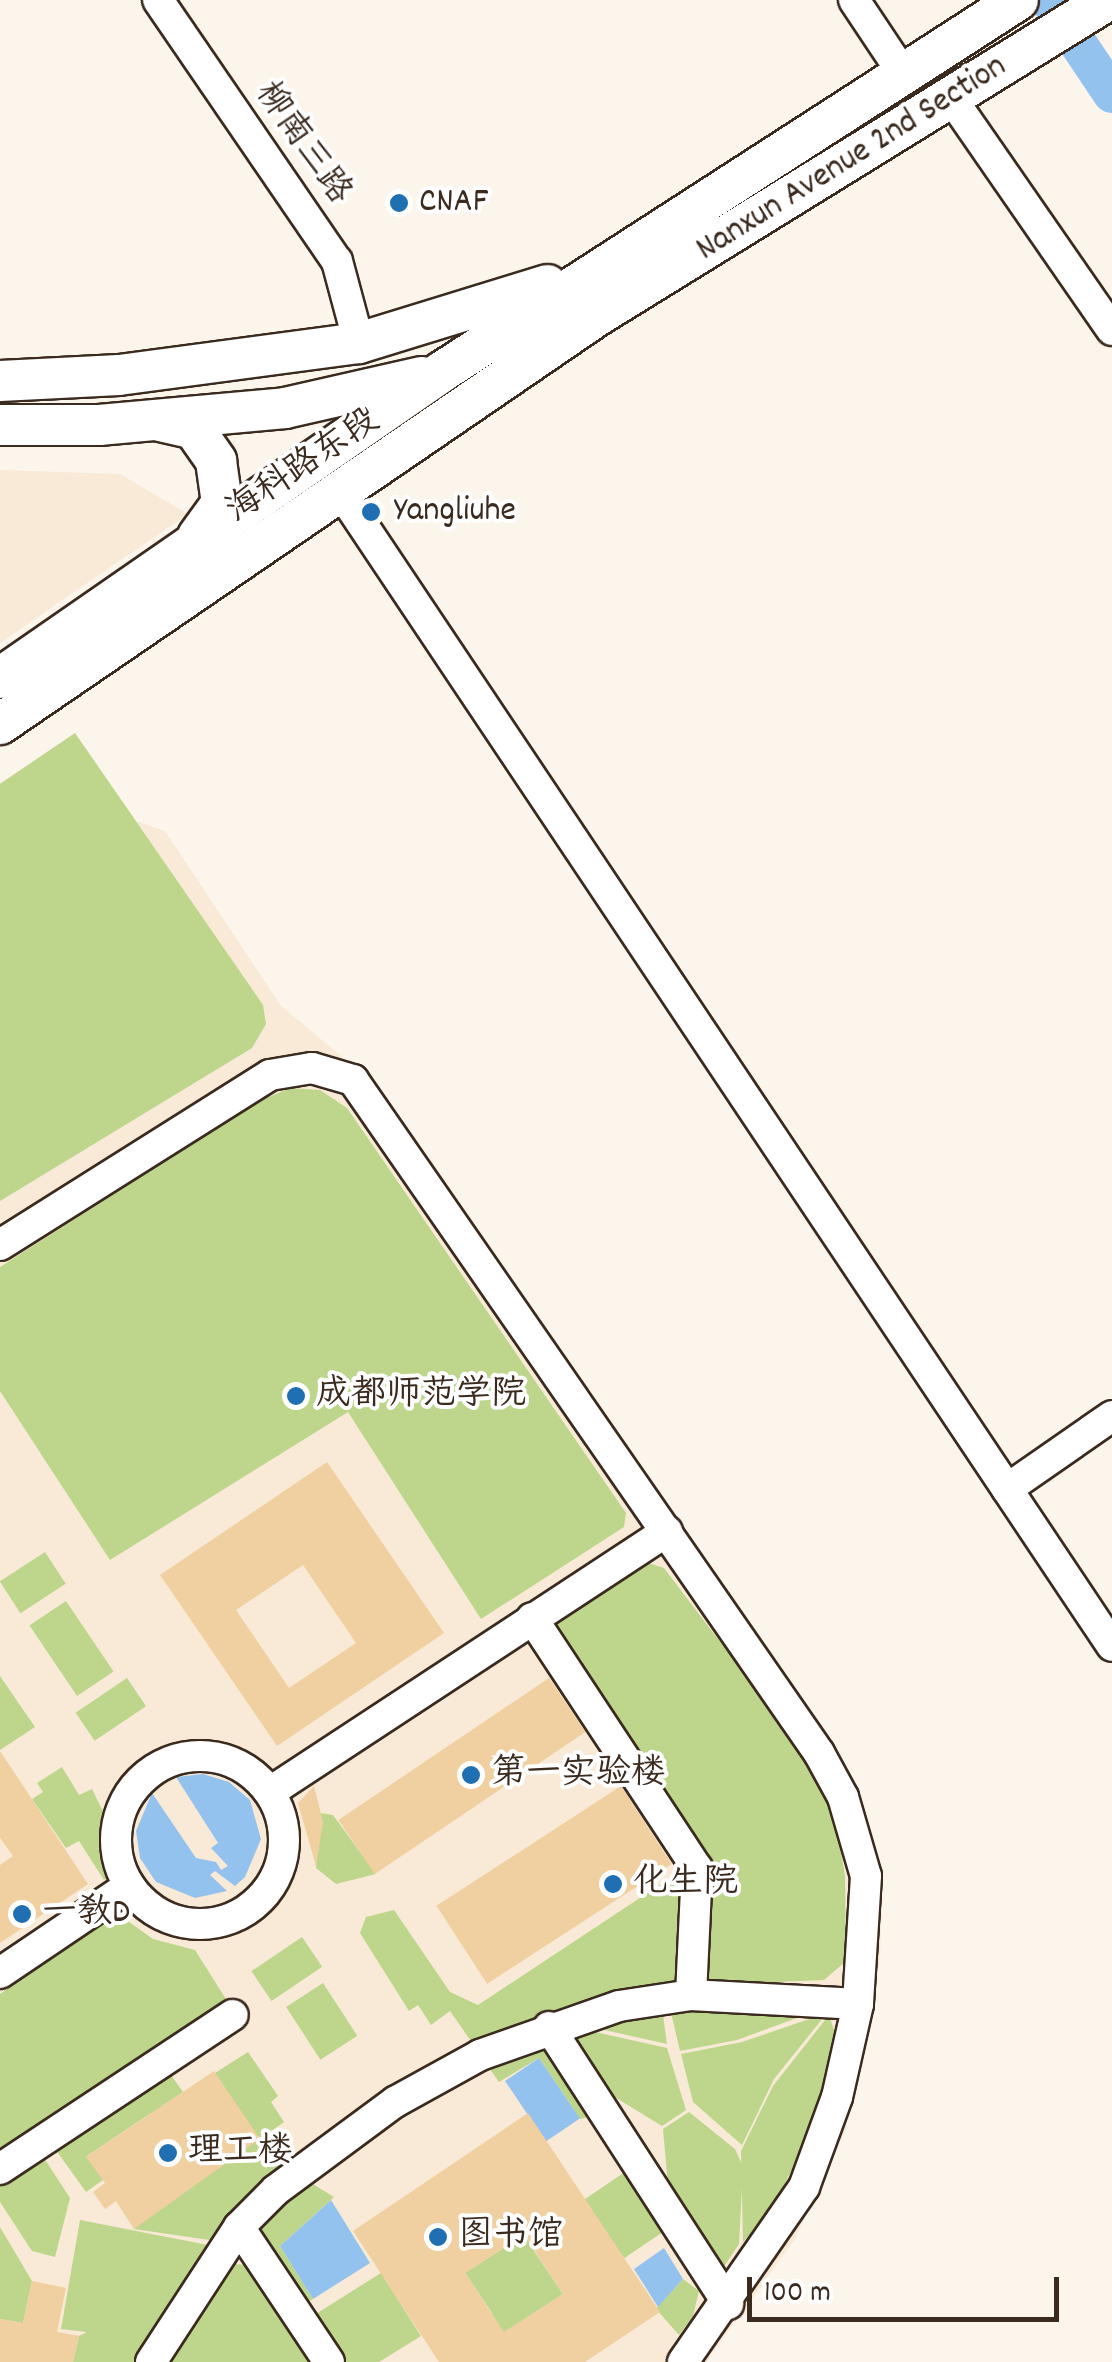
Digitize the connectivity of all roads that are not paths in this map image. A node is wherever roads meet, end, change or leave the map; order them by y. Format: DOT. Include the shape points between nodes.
graph roads {
  1 [pos="158,0"];
  2 [pos="854,0"];
  3 [pos="1107,1"];
  4 [pos="1009,5"];
  5 [pos="904,74"];
  6 [pos="952,99"];
  7 [pos="611,260"];
  8 [pos="595,317"];
  9 [pos="1112,330"];
  10 [pos="359,343"];
  11 [pos="443,372"];
  12 [pos="0,380"];
  13 [pos="156,420"];
  14 [pos="0,425"];
  15 [pos="340,492"];
  16 [pos="194,542"];
  17 [pos="0,678"];
  18 [pos="0,724"];
  19 [pos="0,1245"];
  20 [pos="1112,1416"];
  21 [pos="1007,1489"];
  22 [pos="667,1531"];
  23 [pos="532,1618"];
  24 [pos="1112,1646"];
  25 [pos="270,1792"];
  26 [pos="129,1886"];
  27 [pos="0,1973"];
  28 [pos="691,1995"];
  29 [pos="858,2004"];
  30 [pos="234,2015"];
  31 [pos="549,2027"];
  32 [pos="0,2168"];
  33 [pos="240,2227"];
  34 [pos="728,2304"];
  35 [pos="151,2362"];
  36 [pos="329,2362"];
  37 [pos="683,2362"];
  1 -- 10 [label="street, 柳南三路" via="337,261"];
  2 -- 5 [label="street"];
  3 -- 6 [label="main road, Nanxun Avenue 2nd Section"];
  4 -- 5 [label="main road, Nanxun Avenue 2nd Section"];
  5 -- 7 [label="main road, Nanxun Avenue 2nd Section"];
  6 -- 8 [label="main road, Nanxun Avenue 2nd Section"];
  6 -- 9 [label="street"];
  7 -- 10 [label="main road"];
  7 -- 11 [label="main road, 海科路东段"];
  8 -- 11 [label="main road"];
  8 -- 15 [label="main road, 海科路东段"];
  10 -- 12 [label="main road" via="120,375"];
  11 -- 13 [label="main road" via="285,408"];
  11 -- 16 [label="main road, 海科路东段"];
  13 -- 14 [label="main road"];
  13 -- 16 [label="main road" via="194,430 216,461 222,504"];
  15 -- 18 [label="main road, 海科路东段"];
  15 -- 21 [label="street"];
  16 -- 17 [label="main road, 海科路东段"];
  19 -- 22 [label="street" via="270,1075 292,1068 342,1074 361,1088"];
  20 -- 21 [label="street"];
  21 -- 24 [label="street"];
  22 -- 23 [label="street"];
  22 -- 29 [label="street" via="843,1797 866,1876"];
  23 -- 25 [label="street"];
  23 -- 28 [label="street" via="697,1868"];
  25 -- 26 [label="street" via="224,1759 166,1763 142,1779 116,1829 117,1858"];
  25 -- 26 [label="street" via="285,1844 272,1882 246,1911 194,1924 167,1918"];
  26 -- 27 [label="street"];
  28 -- 29 [label="street"];
  28 -- 31 [label="street" via="619,2006"];
  29 -- 34 [label="street" via="837,2097 804,2187"];
  30 -- 32 [label="street"];
  31 -- 33 [label="street" via="480,2055 395,2102 296,2174"];
  31 -- 34 [label="street"];
  33 -- 35 [label="street"];
  33 -- 36 [label="street"];
  34 -- 37 [label="street"];
}
